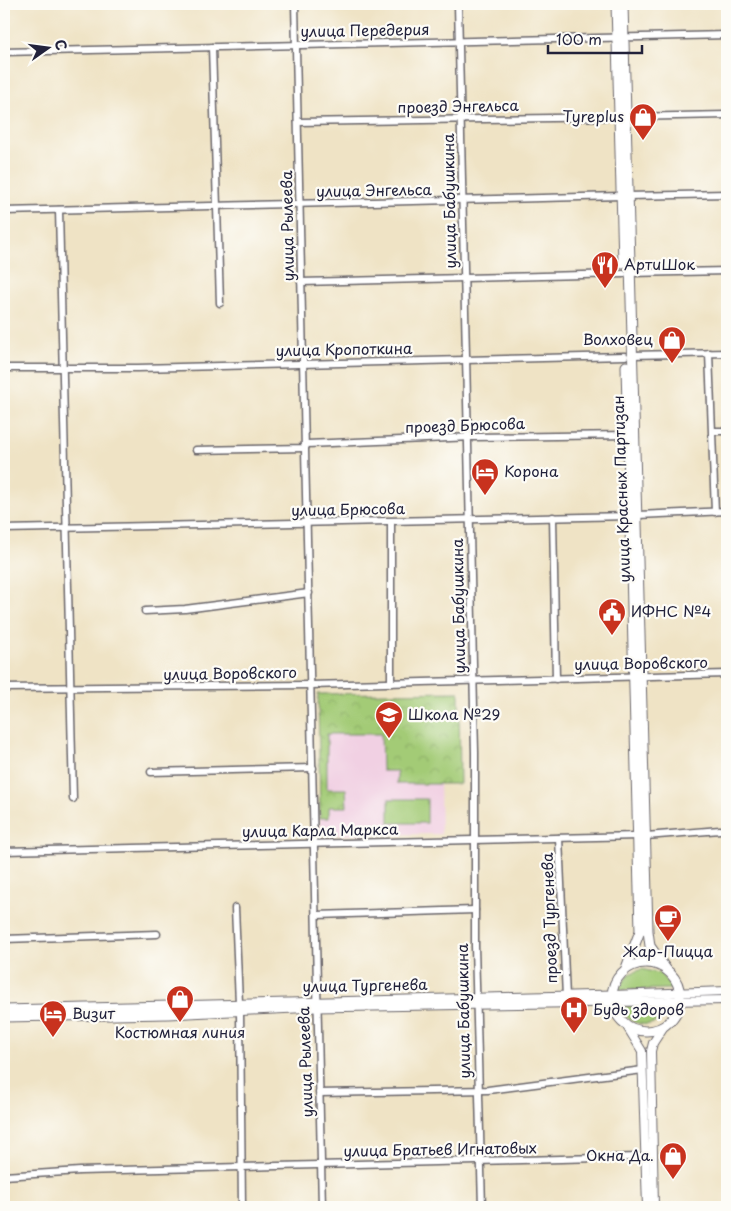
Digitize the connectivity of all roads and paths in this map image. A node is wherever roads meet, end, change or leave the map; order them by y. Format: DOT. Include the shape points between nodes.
graph roads {
  1 [pos="295,4"];
  2 [pos="458,4"];
  3 [pos="616,4"];
  4 [pos="623,4"];
  5 [pos="727,35"];
  6 [pos="621,38"];
  7 [pos="460,41"];
  8 [pos="296,45"];
  9 [pos="212,47"];
  10 [pos="4,52"];
  11 [pos="727,115"];
  12 [pos="623,117"];
  13 [pos="461,120"];
  14 [pos="298,122"];
  15 [pos="727,194"];
  16 [pos="624,196"];
  17 [pos="463,201"];
  18 [pos="300,205"];
  19 [pos="216,206"];
  20 [pos="59,210"];
  21 [pos="4,211"];
  22 [pos="727,271"];
  23 [pos="626,273"];
  24 [pos="465,278"];
  25 [pos="302,282"];
  26 [pos="220,303"];
  27 [pos="709,353"];
  28 [pos="727,353"];
  29 [pos="628,355"];
  30 [pos="466,359"];
  31 [pos="303,364"];
  32 [pos="63,367"];
  33 [pos="4,368"];
  34 [pos="713,431"];
  35 [pos="727,431"];
  36 [pos="628,435"];
  37 [pos="468,437"];
  38 [pos="306,448"];
  39 [pos="196,450"];
  40 [pos="727,511"];
  41 [pos="715,512"];
  42 [pos="634,515"];
  43 [pos="554,517"];
  44 [pos="470,518"];
  45 [pos="391,522"];
  46 [pos="307,524"];
  47 [pos="4,529"];
  48 [pos="66,529"];
  49 [pos="309,593"];
  50 [pos="145,611"];
  51 [pos="727,674"];
  52 [pos="638,676"];
  53 [pos="556,679"];
  54 [pos="474,681"];
  55 [pos="392,683"];
  56 [pos="311,685"];
  57 [pos="70,686"];
  58 [pos="4,688"];
  59 [pos="313,768"];
  60 [pos="151,772"];
  61 [pos="73,798"];
  62 [pos="720,830"];
  63 [pos="642,836"];
  64 [pos="559,838"];
  65 [pos="474,840"];
  66 [pos="315,843"];
  67 [pos="4,851"];
  68 [pos="235,908"];
  69 [pos="476,910"];
  70 [pos="316,915"];
  71 [pos="156,934"];
  72 [pos="4,939"];
  73 [pos="626,968"];
  74 [pos="666,969"];
  75 [pos="727,991"];
  76 [pos="566,997"];
  77 [pos="680,997"];
  78 [pos="612,998"];
  79 [pos="726,1000"];
  80 [pos="477,1002"];
  81 [pos="316,1004"];
  82 [pos="239,1008"];
  83 [pos="4,1010"];
  84 [pos="4,1017"];
  85 [pos="727,1022"];
  86 [pos="626,1024"];
  87 [pos="664,1026"];
  88 [pos="643,1070"];
  89 [pos="478,1089"];
  90 [pos="319,1093"];
  91 [pos="639,1157"];
  92 [pos="480,1162"];
  93 [pos="322,1165"];
  94 [pos="241,1167"];
  95 [pos="4,1176"];
  96 [pos="242,1207"];
  97 [pos="322,1207"];
  98 [pos="482,1207"];
  99 [pos="647,1207"];
  100 [pos="654,1207"];
  1 -- 8 [label="street, улица Рылеева"];
  2 -- 7 [label="street, улица Бабушкина"];
  3 -- 6 [label="highway, улица Красных Партизан"];
  4 -- 6 [label="highway, улица Красных Партизан"];
  5 -- 6 [label="street, улица Передерия"];
  6 -- 7 [label="street, улица Передерия"];
  6 -- 12 [label="highway, улица Красных Партизан"];
  7 -- 8 [label="street, улица Передерия"];
  7 -- 13 [label="street, улица Бабушкина"];
  8 -- 9 [label="street, улица Передерия"];
  8 -- 14 [label="street, улица Рылеева"];
  9 -- 10 [label="street, улица Передерия"];
  9 -- 19 [label="street"];
  11 -- 12 [label="street, проезд Энгельса"];
  12 -- 13 [label="street, проезд Энгельса"];
  12 -- 16 [label="highway, улица Красных Партизан"];
  13 -- 14 [label="street, проезд Энгельса"];
  13 -- 17 [label="street, улица Бабушкина"];
  14 -- 18 [label="street, улица Рылеева"];
  15 -- 16 [label="street, улица Энгельса"];
  16 -- 17 [label="street, улица Энгельса"];
  16 -- 23 [label="highway, улица Красных Партизан"];
  17 -- 18 [label="street, улица Энгельса"];
  17 -- 24 [label="street, улица Бабушкина"];
  18 -- 19 [label="street, улица Энгельса"];
  18 -- 25 [label="street, улица Рылеева"];
  19 -- 20 [label="street, улица Энгельса"];
  19 -- 26 [label="street"];
  20 -- 21 [label="street, улица Энгельса"];
  20 -- 32 [label="street"];
  22 -- 23 [label="street"];
  23 -- 24 [label="street"];
  23 -- 29 [label="highway, улица Красных Партизан"];
  24 -- 25 [label="street"];
  24 -- 30 [label="street, улица Бабушкина"];
  25 -- 31 [label="street, улица Рылеева"];
  27 -- 28 [label="street, улица Кропоткина"];
  27 -- 29 [label="street, улица Кропоткина"];
  27 -- 34 [label="street"];
  29 -- 30 [label="street, улица Кропоткина"];
  29 -- 36 [label="highway, улица Красных Партизан"];
  29 -- 42 [label="highway, улица Красных Партизан"];
  30 -- 31 [label="street, улица Кропоткина"];
  30 -- 37 [label="street, улица Бабушкина"];
  31 -- 32 [label="street, улица Кропоткина"];
  31 -- 38 [label="street, улица Рылеева"];
  32 -- 33 [label="street, улица Кропоткина"];
  32 -- 48 [label="street"];
  34 -- 35 [label="street"];
  34 -- 41 [label="street"];
  36 -- 37 [label="street, проезд Брюсова"];
  36 -- 42 [label="highway, улица Красных Партизан"];
  37 -- 38 [label="street, проезд Брюсова" via="307,444"];
  37 -- 44 [label="street, улица Бабушкина"];
  38 -- 39 [label="street"];
  38 -- 46 [label="street, улица Рылеева"];
  40 -- 41 [label="street, улица Брюсова"];
  41 -- 42 [label="street, улица Брюсова"];
  42 -- 43 [label="street, улица Брюсова"];
  42 -- 52 [label="highway, улица Красных Партизан"];
  43 -- 44 [label="street, улица Брюсова"];
  43 -- 53 [label="street, улица Воровского"];
  44 -- 45 [label="street, улица Брюсова"];
  44 -- 54 [label="street, улица Бабушкина"];
  45 -- 46 [label="street, улица Брюсова"];
  45 -- 55 [label="street"];
  46 -- 48 [label="street, улица Брюсова"];
  46 -- 49 [label="street, улица Рылеева"];
  47 -- 48 [label="street, улица Брюсова"];
  48 -- 57 [label="street"];
  49 -- 50 [label="street"];
  49 -- 56 [label="street, улица Рылеева"];
  51 -- 52 [label="street, улица Воровского"];
  52 -- 53 [label="street, улица Воровского"];
  52 -- 63 [label="highway, улица Красных Партизан"];
  53 -- 54 [label="street, улица Воровского"];
  54 -- 55 [label="street, улица Воровского"];
  54 -- 65 [label="street, улица Бабушкина"];
  55 -- 56 [label="street, улица Воровского"];
  56 -- 57 [label="street, улица Воровского"];
  56 -- 59 [label="street, улица Рылеева"];
  57 -- 58 [label="street, улица Воровского"];
  57 -- 61 [label="street"];
  59 -- 60 [label="street"];
  59 -- 66 [label="street, улица Рылеева"];
  62 -- 63 [label="street, улица Карла Маркса"];
  63 -- 64 [label="street, улица Карла Маркса"];
  63 -- 73 [label="highway, улица Красных Партизан" via="640,931"];
  63 -- 74 [label="highway, улица Красных Партизан" via="650,946"];
  64 -- 65 [label="street, улица Карла Маркса"];
  64 -- 76 [label="street, проезд Тургенева"];
  65 -- 66 [label="street, улица Карла Маркса"];
  65 -- 69 [label="street, улица Бабушкина"];
  66 -- 67 [label="street, улица Карла Маркса"];
  66 -- 70 [label="street, улица Рылеева"];
  68 -- 82 [label="street"];
  69 -- 70 [label="street"];
  69 -- 80 [label="street, улица Бабушкина"];
  70 -- 81 [label="street, улица Рылеева"];
  71 -- 72 [label="street"];
  73 -- 74 [label="highway" via="650,963"];
  73 -- 78 [label="highway, улица Красных Партизан" via="616,980"];
  74 -- 77 [label="highway, улица Красных Партизан" via="678,984"];
  75 -- 77 [label="main road, улица Тургенева"];
  76 -- 78 [label="highway, улица Тургенева"];
  76 -- 80 [label="highway, улица Тургенева"];
  77 -- 78 [label="main road, улица Тургенева"];
  77 -- 79 [label="main road, улица Тургенева"];
  77 -- 87 [label="highway" via="675,1015"];
  78 -- 80 [label="highway, улица Тургенева"];
  78 -- 86 [label="highway" via="618,1016"];
  79 -- 85 [label="street"];
  80 -- 81 [label="highway, улица Тургенева"];
  80 -- 89 [label="street, улица Бабушкина"];
  81 -- 82 [label="highway, улица Тургенева"];
  81 -- 90 [label="street, улица Рылеева"];
  82 -- 83 [label="highway, улица Тургенева"];
  82 -- 84 [label="highway, улица Тургенева"];
  82 -- 94 [label="street"];
  86 -- 87 [label="highway" via="636,1030 648,1031"];
  86 -- 88 [label="main road" via="640,1044"];
  87 -- 100 [label="main road" via="651,1051"];
  88 -- 89 [label="street"];
  88 -- 99 [label="main road"];
  89 -- 90 [label="street"];
  89 -- 92 [label="street, улица Бабушкина"];
  90 -- 93 [label="street, улица Рылеева"];
  91 -- 92 [label="street, улица Братьев Игнатовых"];
  92 -- 93 [label="street, улица Братьев Игнатовых"];
  92 -- 98 [label="street, улица Бабушкина"];
  93 -- 94 [label="street, улица Братьев Игнатовых"];
  93 -- 97 [label="street, улица Рылеева"];
  94 -- 95 [label="street, улица Братьев Игнатовых"];
  94 -- 96 [label="street"];
}
